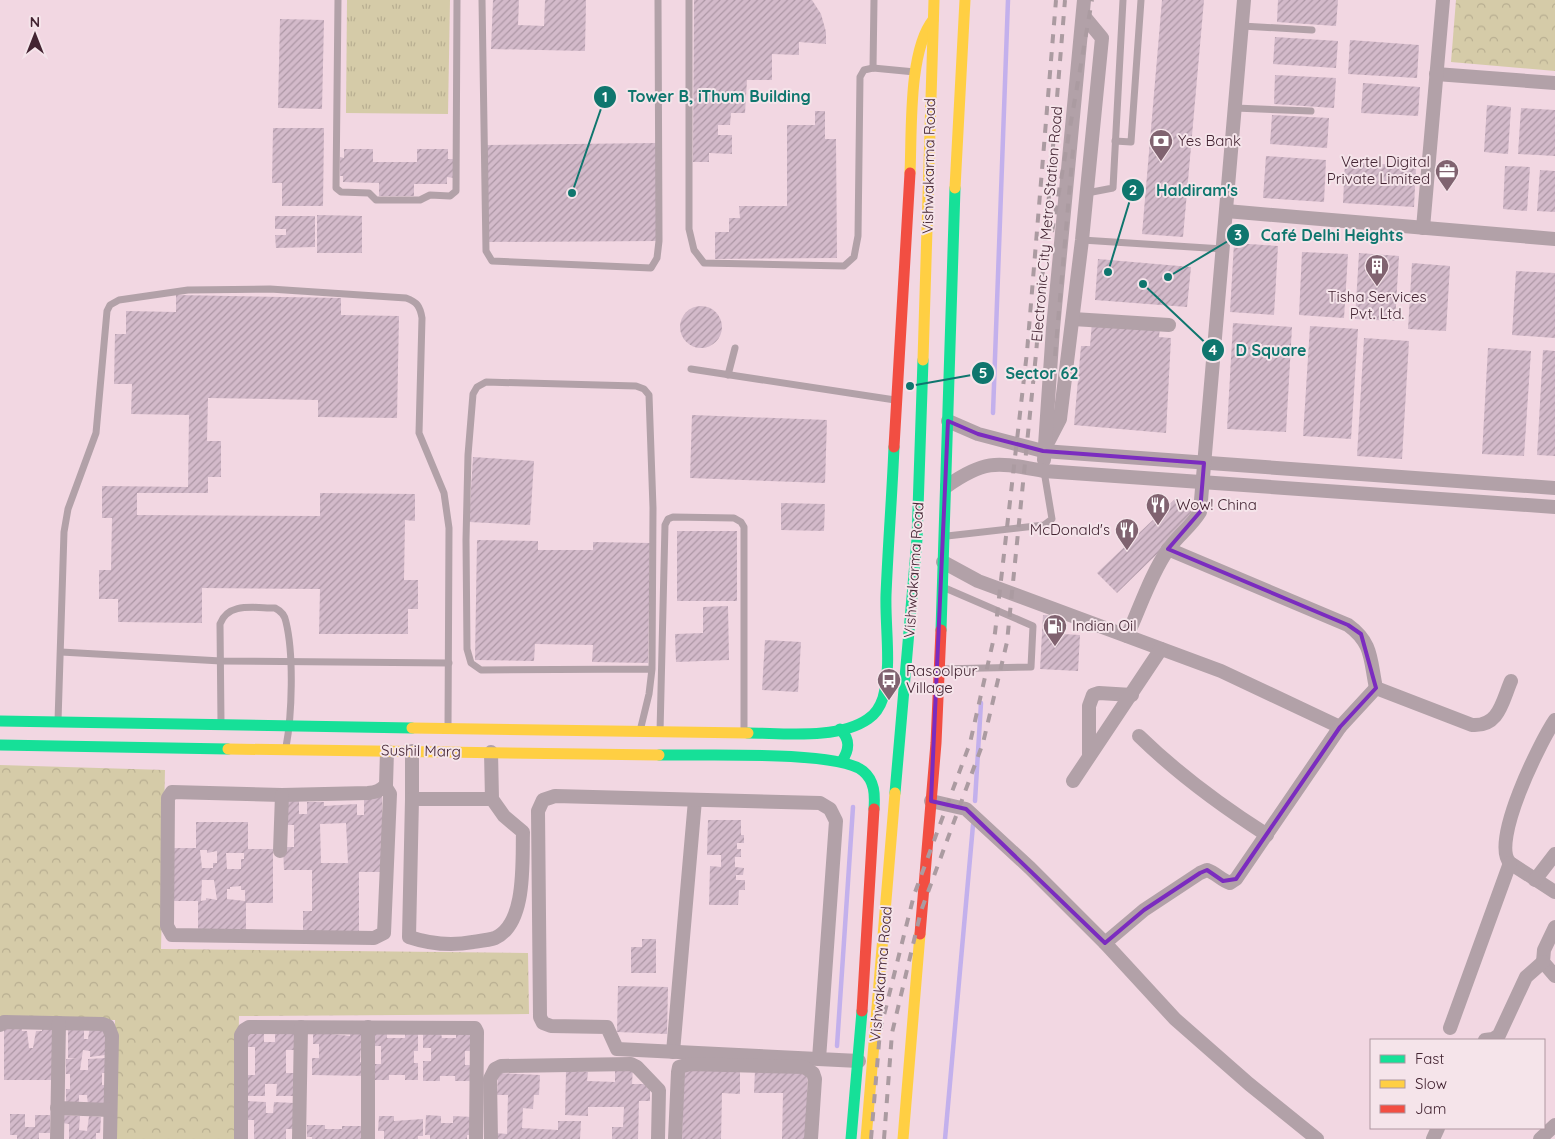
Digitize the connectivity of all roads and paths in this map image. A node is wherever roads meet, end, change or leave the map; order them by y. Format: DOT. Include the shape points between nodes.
graph roads {
  1 [pos="338,0"];
  2 [pos="457,0"];
  3 [pos="482,0"];
  4 [pos="658,0"];
  5 [pos="689,0"];
  6 [pos="874,0"];
  7 [pos="934,0"];
  8 [pos="966,0"];
  9 [pos="1084,0"];
  10 [pos="1123,0"];
  11 [pos="1141,0"];
  12 [pos="1244,0"];
  13 [pos="1443,0"];
  14 [pos="1083,15"];
  15 [pos="934,20"];
  16 [pos="1242,26"];
  17 [pos="1312,30"];
  18 [pos="873,68"];
  19 [pos="916,72"];
  20 [pos="1436,74"];
  21 [pos="1555,83"];
  22 [pos="1235,108"];
  23 [pos="1311,111"];
  24 [pos="1115,141"];
  25 [pos="1087,193"];
  26 [pos="1226,211"];
  27 [pos="929,219"];
  28 [pos="953,220"];
  29 [pos="1422,228"];
  30 [pos="1082,240"];
  31 [pos="1555,240"];
  32 [pos="1223,249"];
  33 [pos="927,272"];
  34 [pos="950,274"];
  35 [pos="1073,318"];
  36 [pos="1168,325"];
  37 [pos="735,348"];
  38 [pos="691,369"];
  39 [pos="728,375"];
  40 [pos="896,400"];
  41 [pos="948,421"];
  42 [pos="1043,451"];
  43 [pos="1204,463"];
  44 [pos="1044,471"];
  45 [pos="1203,482"];
  46 [pos="947,486"];
  47 [pos="1555,488"];
  48 [pos="1555,507"];
  49 [pos="944,537"];
  50 [pos="1168,549"];
  51 [pos="903,552"];
  52 [pos="943,562"];
  53 [pos="942,586"];
  54 [pos="1127,636"];
  55 [pos="1161,649"];
  56 [pos="61,652"];
  57 [pos="221,661"];
  58 [pos="290,662"];
  59 [pos="448,663"];
  60 [pos="652,669"];
  61 [pos="939,670"];
  62 [pos="906,677"];
  63 [pos="1512,681"];
  64 [pos="1376,688"];
  65 [pos="1132,695"];
  66 [pos="884,698"];
  67 [pos="1555,720"];
  68 [pos="58,721"];
  69 [pos="0,722"];
  70 [pos="221,725"];
  71 [pos="290,726"];
  72 [pos="1340,727"];
  73 [pos="448,728"];
  74 [pos="840,730"];
  75 [pos="640,732"];
  76 [pos="660,732"];
  77 [pos="744,733"];
  78 [pos="1138,736"];
  79 [pos="0,745"];
  80 [pos="285,749"];
  81 [pos="387,751"];
  82 [pos="412,751"];
  83 [pos="491,752"];
  84 [pos="1089,756"];
  85 [pos="842,761"];
  86 [pos="1073,781"];
  87 [pos="385,786"];
  88 [pos="282,795"];
  89 [pos="412,799"];
  90 [pos="492,799"];
  91 [pos="695,800"];
  92 [pos="931,801"];
  93 [pos="1267,835"];
  94 [pos="280,851"];
  95 [pos="1555,854"];
  96 [pos="1510,863"];
  97 [pos="1535,880"];
  98 [pos="1555,892"];
  99 [pos="1555,928"];
  100 [pos="1105,943"];
  101 [pos="866,962"];
  102 [pos="1543,962"];
  103 [pos="882,963"];
  104 [pos="1555,976"];
  105 [pos="59,1023"];
  106 [pos="0,1025"];
  107 [pos="300,1027"];
  108 [pos="368,1027"];
  109 [pos="1450,1028"];
  110 [pos="1493,1039"];
  111 [pos="673,1052"];
  112 [pos="819,1059"];
  113 [pos="859,1061"];
  114 [pos="57,1108"];
  115 [pos="110,1110"];
  116 [pos="1555,1125"];
  117 [pos="57,1139"];
  118 [pos="110,1139"];
  119 [pos="241,1139"];
  120 [pos="299,1139"];
  121 [pos="368,1139"];
  122 [pos="476,1139"];
  123 [pos="491,1139"];
  124 [pos="658,1139"];
  125 [pos="675,1139"];
  126 [pos="811,1139"];
  127 [pos="851,1139"];
  128 [pos="866,1139"];
  129 [pos="903,1139"];
  130 [pos="1317,1139"];
  131 [pos="1540,1139"];
  1 -- 2 [label="lane" via="336,188 341,192 369,193 376,200 420,200 430,194 450,196 456,191"];
  3 -- 4 [label="lane" via="486,251 492,261 651,268 657,258 659,241"];
  5 -- 18 [label="lane" via="689,229 694,250 704,263 844,266 854,257 858,236 860,77 864,70"];
  6 -- 18 [label="lane"];
  7 -- 15 [label="street, Vishwakarma Road"];
  8 -- 28 [label="street, Vishwakarma Road"];
  9 -- 14 [label="street, Electronic City Metro Station Road"];
  10 -- 24 [label="lane"];
  11 -- 24 [label="lane" via="1130,142"];
  12 -- 16 [label="street"];
  13 -- 20 [label="street"];
  14 -- 25 [label="street" via="1102,38"];
  14 -- 42 [label="street, Electronic City Metro Station Road"];
  15 -- 19 [label="street" via="927,27 918,50"];
  15 -- 27 [label="street, Vishwakarma Road"];
  16 -- 17 [label="lane"];
  16 -- 22 [label="street"];
  18 -- 19 [label="lane"];
  19 -- 40 [label="street"];
  20 -- 21 [label="street"];
  20 -- 29 [label="street"];
  22 -- 23 [label="lane"];
  22 -- 26 [label="street"];
  24 -- 25 [label="lane" via="1113,188"];
  25 -- 30 [label="street"];
  26 -- 29 [label="street"];
  26 -- 32 [label="street"];
  27 -- 28 [label="street" via="930,227 939,233 949,230"];
  27 -- 33 [label="street, Vishwakarma Road"];
  28 -- 34 [label="street, Vishwakarma Road"];
  29 -- 31 [label="street"];
  30 -- 32 [label="lane"];
  30 -- 35 [label="street"];
  32 -- 43 [label="street"];
  33 -- 34 [label="street" via="930,264 940,260 948,266"];
  33 -- 51 [label="street, Vishwakarma Road"];
  34 -- 41 [label="street, Vishwakarma Road"];
  35 -- 36 [label="street"];
  35 -- 42 [label="street" via="1060,419"];
  37 -- 39 [label="lane"];
  38 -- 39 [label="lane"];
  39 -- 40 [label="lane"];
  40 -- 51 [label="street"];
  41 -- 42 [label="street" via="978,434"];
  41 -- 46 [label="street, Vishwakarma Road"];
  42 -- 43 [label="street"];
  42 -- 44 [label="street, Electronic City Metro Station Road"];
  43 -- 45 [label="street"];
  43 -- 47 [label="street"];
  44 -- 45 [label="street"];
  44 -- 46 [label="street" via="990,464 978,467"];
  44 -- 49 [label="lane" via="1052,519 1044,524"];
  45 -- 48 [label="street"];
  45 -- 50 [label="street" via="1200,512 1194,523"];
  46 -- 49 [label="street, Vishwakarma Road"];
  49 -- 52 [label="street, Vishwakarma Road"];
  50 -- 54 [label="street"];
  50 -- 64 [label="street" via="1348,625 1361,634 1367,645"];
  51 -- 62 [label="street, Vishwakarma Road"];
  51 -- 66 [label="street"];
  52 -- 53 [label="street, Vishwakarma Road"];
  52 -- 54 [label="street" via="978,581"];
  53 -- 61 [label="street, Vishwakarma Road"];
  53 -- 61 [label="lane" via="1033,626 1031,667"];
  54 -- 55 [label="street"];
  55 -- 65 [label="street"];
  55 -- 72 [label="street" via="1222,671"];
  56 -- 57 [label="lane"];
  56 -- 59 [label="lane" via="64,532 68,509 96,433 105,320 110,304 188,290 270,289 406,298 420,308 419,433 448,511"];
  56 -- 68 [label="lane"];
  57 -- 58 [label="lane"];
  57 -- 58 [label="lane" via="220,624 228,611 235,608 275,608 286,622"];
  57 -- 70 [label="lane"];
  58 -- 59 [label="lane"];
  58 -- 71 [label="lane"];
  59 -- 73 [label="lane"];
  60 -- 60 [label="lane" via="653,508 649,395 636,386 486,382 477,387 473,394 468,455 467,649 471,663 481,670"];
  60 -- 75 [label="lane"];
  61 -- 92 [label="street, Vishwakarma Road"];
  62 -- 66 [label="street, Sushil Marg"];
  62 -- 103 [label="street, Vishwakarma Road"];
  63 -- 64 [label="street" via="1497,712 1484,726 1464,722"];
  64 -- 72 [label="street"];
  65 -- 84 [label="street"];
  65 -- 84 [label="street" via="1093,695 1089,706"];
  66 -- 74 [label="street, Sushil Marg" via="872,716"];
  67 -- 96 [label="street" via="1530,766 1508,827 1504,844"];
  68 -- 69 [label="street, Sushil Marg"];
  68 -- 70 [label="street, Sushil Marg"];
  70 -- 71 [label="street, Sushil Marg"];
  71 -- 73 [label="street, Sushil Marg"];
  71 -- 80 [label="lane"];
  72 -- 93 [label="street"];
  73 -- 75 [label="street, Sushil Marg"];
  74 -- 77 [label="street, Sushil Marg" via="815,734"];
  74 -- 85 [label="street" via="846,734 849,743"];
  75 -- 76 [label="street, Sushil Marg"];
  76 -- 77 [label="street, Sushil Marg"];
  76 -- 77 [label="lane" via="665,524 673,517 734,518 744,528"];
  78 -- 93 [label="street" via="1222,807"];
  79 -- 80 [label="street, Sushil Marg"];
  80 -- 81 [label="street, Sushil Marg"];
  81 -- 82 [label="street, Sushil Marg"];
  81 -- 87 [label="street"];
  82 -- 83 [label="street, Sushil Marg"];
  82 -- 89 [label="street"];
  83 -- 85 [label="street, Sushil Marg"];
  83 -- 90 [label="street"];
  84 -- 86 [label="street"];
  85 -- 101 [label="street" via="869,776 874,788"];
  87 -- 88 [label="street" via="381,791 368,794"];
  87 -- 88 [label="street" via="390,794 384,934 374,938 172,935 168,926 168,798 172,792"];
  88 -- 94 [label="street"];
  89 -- 90 [label="street"];
  89 -- 90 [label="street" via="409,937 430,944 496,938 512,922 522,896 523,832 504,816"];
  91 -- 111 [label="street"];
  91 -- 111 [label="street" via="555,796 543,800 538,811 540,1017 543,1023 551,1026 608,1027 617,1049"];
  91 -- 112 [label="street" via="820,803 830,809 836,820"];
  92 -- 100 [label="street" via="966,810"];
  92 -- 129 [label="street, Vishwakarma Road"];
  93 -- 100 [label="street" via="1236,879 1230,883 1207,870 1200,873 1144,910"];
  95 -- 97 [label="street"];
  96 -- 97 [label="street"];
  96 -- 109 [label="street"];
  97 -- 98 [label="street"];
  99 -- 102 [label="street" via="1544,950"];
  100 -- 130 [label="street" via="1175,1019"];
  101 -- 103 [label="street"];
  101 -- 113 [label="street"];
  102 -- 104 [label="street"];
  102 -- 110 [label="street" via="1526,977 1499,1035"];
  103 -- 128 [label="street, Vishwakarma Road"];
  105 -- 106 [label="street" via="4,1022"];
  105 -- 114 [label="street"];
  105 -- 115 [label="street" via="108,1026 112,1036"];
  107 -- 108 [label="street"];
  107 -- 119 [label="street" via="249,1027 244,1030"];
  107 -- 120 [label="street"];
  108 -- 121 [label="street"];
  108 -- 122 [label="street" via="475,1028"];
  111 -- 112 [label="street"];
  112 -- 113 [label="street"];
  113 -- 127 [label="street"];
  114 -- 115 [label="street"];
  114 -- 117 [label="street"];
  115 -- 118 [label="street"];
  116 -- 131 [label="street"];
  123 -- 124 [label="street" via="490,1079 501,1066 631,1064 638,1067 659,1090"];
  125 -- 126 [label="street" via="678,1072 680,1067 690,1064 810,1069 815,1079"];
}
